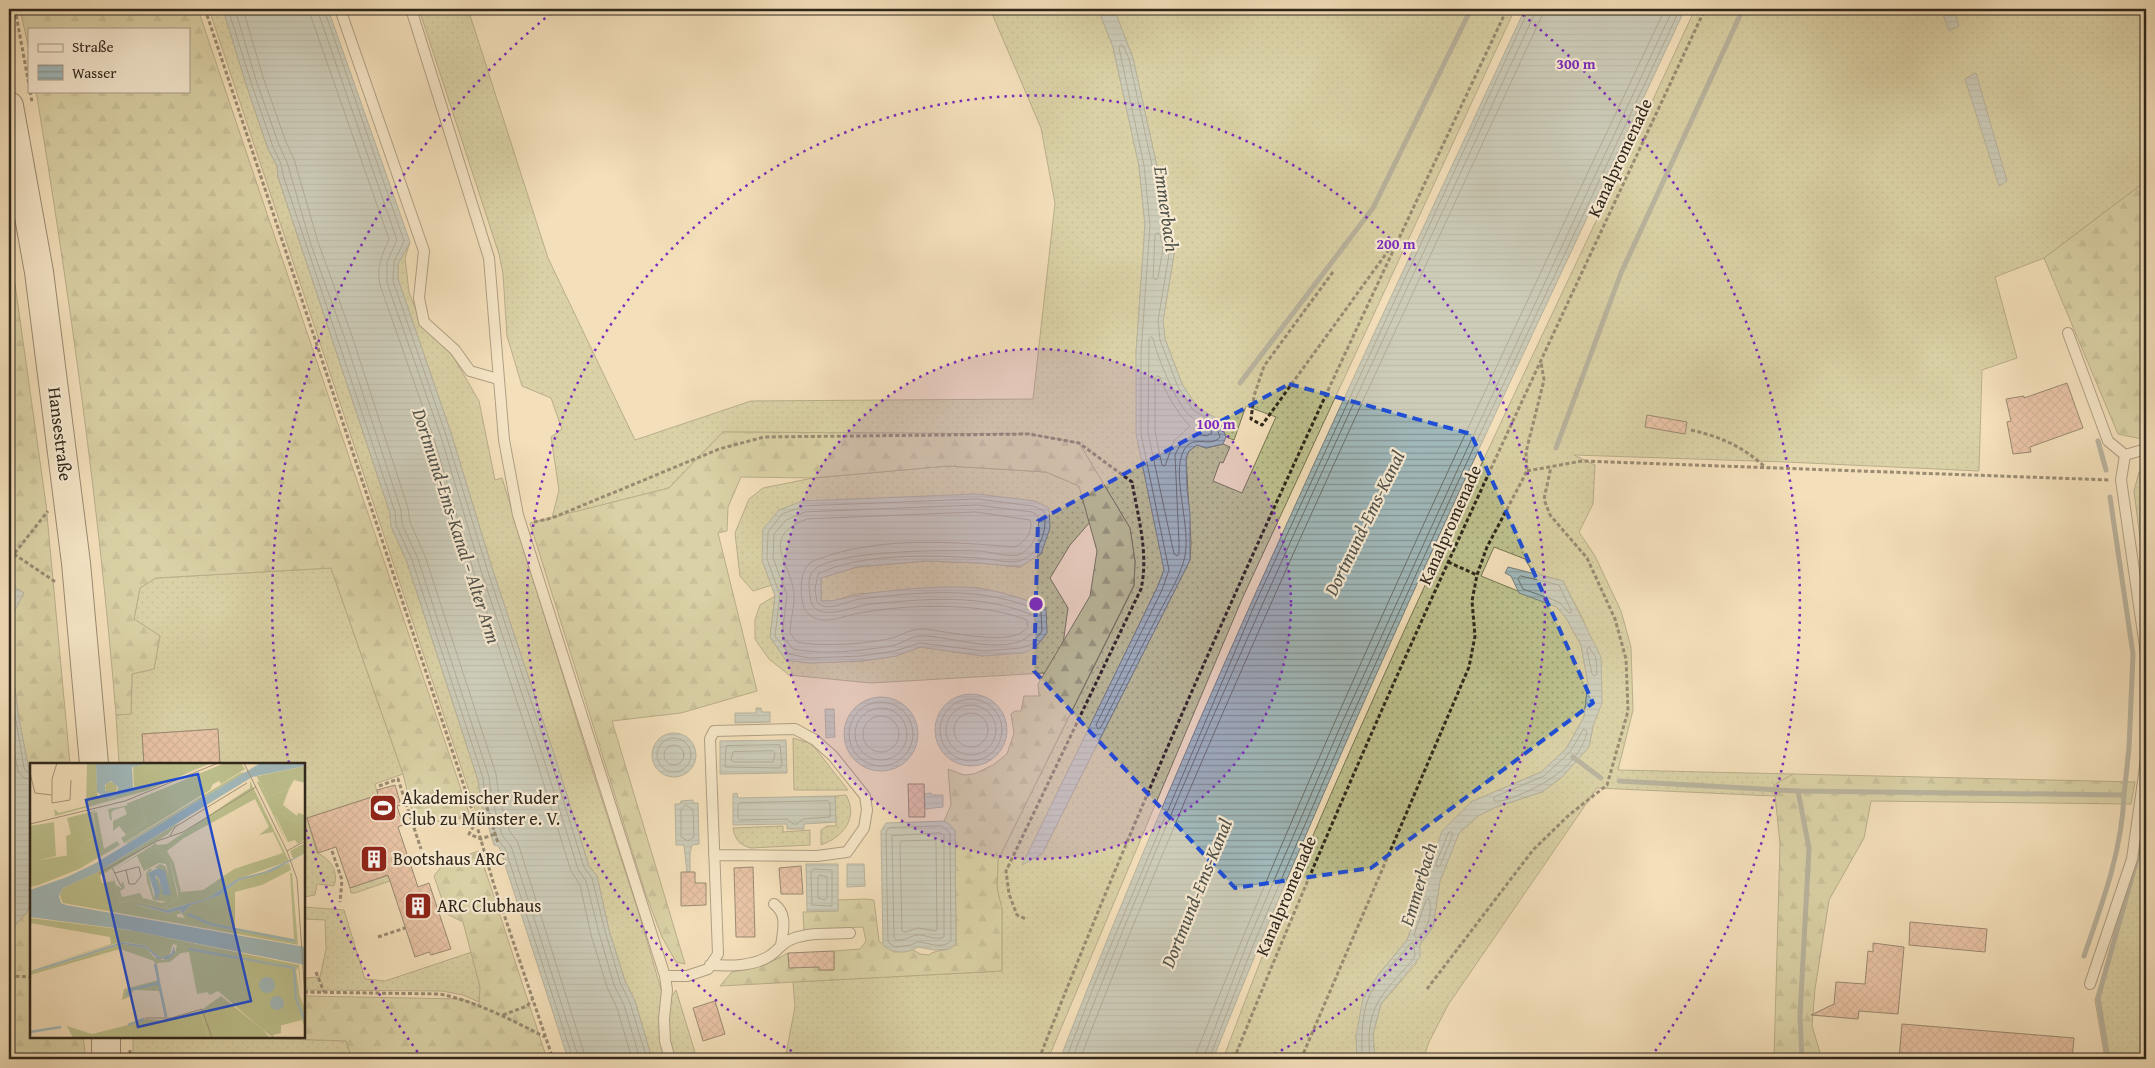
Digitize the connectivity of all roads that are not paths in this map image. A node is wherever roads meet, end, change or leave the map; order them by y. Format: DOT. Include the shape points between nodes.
graph roads {
  1 [pos="340,9"];
  2 [pos="411,9"];
  3 [pos="9,106"];
  4 [pos="2068,333"];
  5 [pos="498,379"];
  6 [pos="2146,449"];
  7 [pos="2125,455"];
  8 [pos="2146,654"];
  9 [pos="2146,760"];
  10 [pos="94,763"];
  11 [pos="714,855"];
  12 [pos="774,904"];
  13 [pos="850,933"];
  14 [pos="781,946"];
  15 [pos="710,965"];
  16 [pos="665,976"];
  17 [pos="2090,984"];
  18 [pos="106,1038"];
  19 [pos="106,1059"];
  20 [pos="670,1059"];
  1 -- 5 [label="lane" via="424,251 419,298 424,322 456,350 470,371"];
  2 -- 5 [label="lane" via="489,258"];
  3 -- 10 [label="main road, Hansestraße" via="39,272 76,563"];
  4 -- 7 [label="lane" via="2108,441"];
  5 -- 16 [label="lane" via="504,440 521,526"];
  6 -- 7 [label="lane"];
  7 -- 8 [label="lane" via="2121,480"];
  9 -- 17 [label="lane" via="2132,859"];
  11 -- 11 [label="lane" via="710,739 714,731 795,729 815,740 833,756 864,796 867,810 864,828 847,852 817,856"];
  11 -- 15 [label="lane" via="718,954"];
  12 -- 14 [label="lane" via="780,908 784,920"];
  13 -- 14 [label="lane" via="804,936 788,940"];
  14 -- 15 [label="lane" via="755,962"];
  15 -- 16 [label="lane" via="687,976"];
  16 -- 20 [label="lane" via="668,990 664,1019"];
  18 -- 19 [label="main road"];
}
